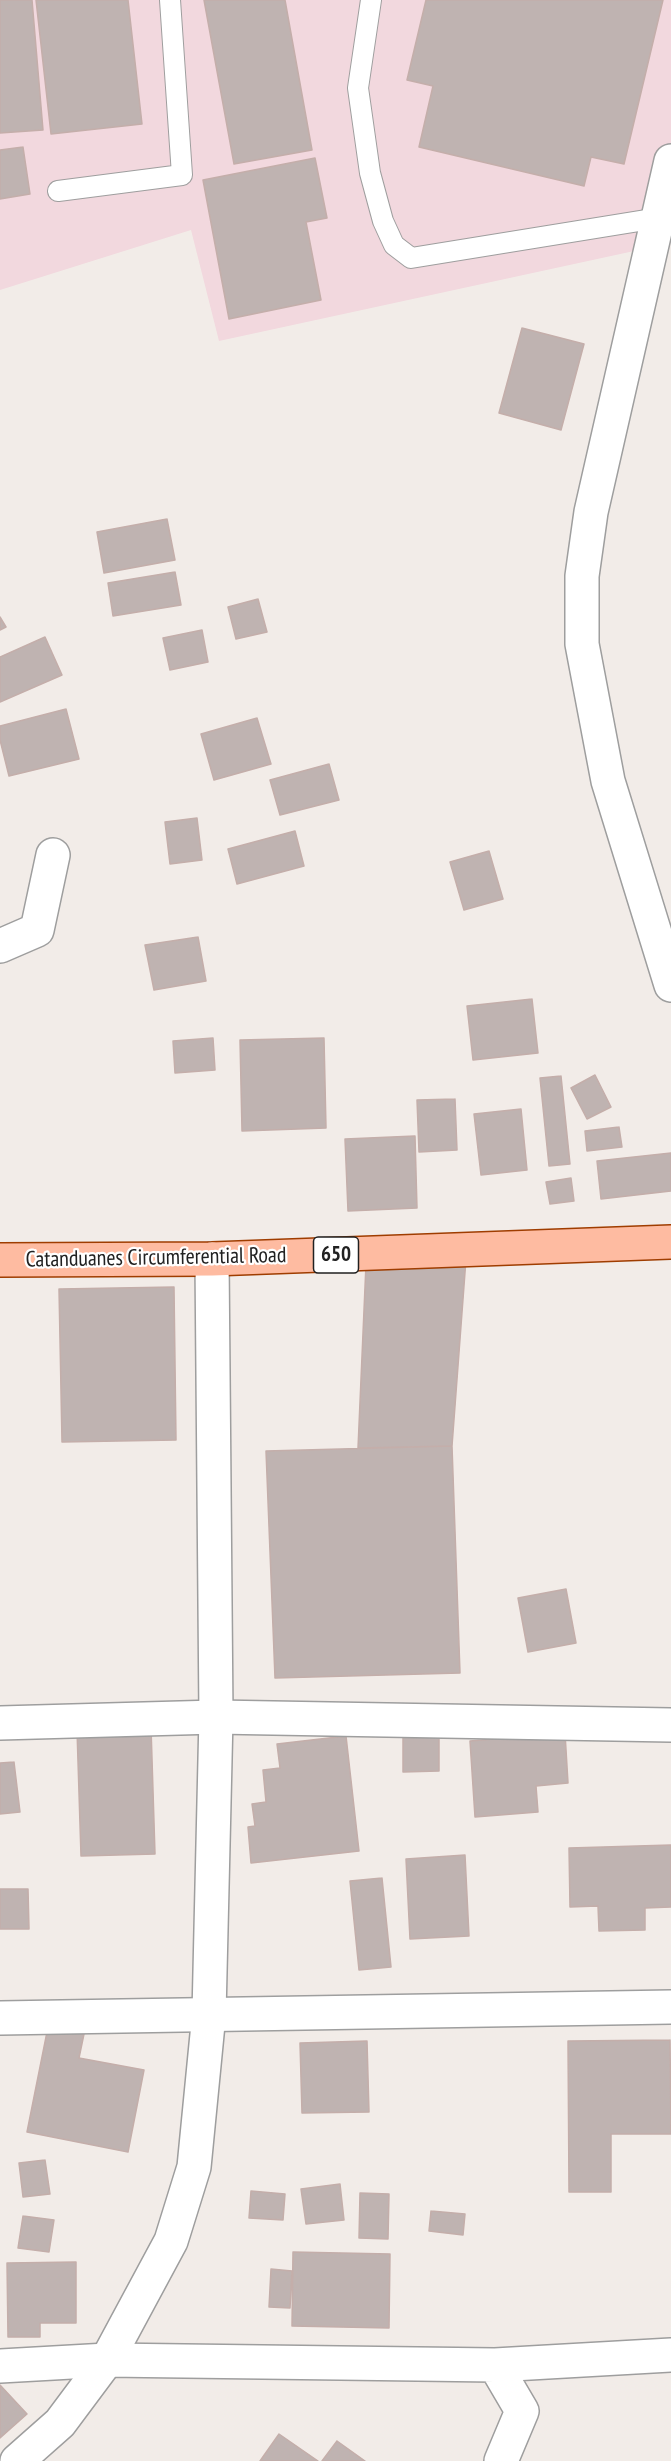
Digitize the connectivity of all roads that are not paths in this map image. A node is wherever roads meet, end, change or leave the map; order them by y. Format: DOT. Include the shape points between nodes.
graph roads {
  1 [pos="170,0"];
  2 [pos="371,0"];
  3 [pos="671,161"];
  4 [pos="58,191"];
  5 [pos="658,218"];
  6 [pos="52,855"];
  7 [pos="0,946"];
  8 [pos="671,985"];
  9 [pos="671,1242"];
  10 [pos="212,1259"];
  11 [pos="0,1260"];
  12 [pos="216,1717"];
  13 [pos="0,1723"];
  14 [pos="671,1725"];
  15 [pos="671,2007"];
  16 [pos="209,2014"];
  17 [pos="0,2018"];
  18 [pos="671,2355"];
  19 [pos="107,2360"];
  20 [pos="495,2365"];
  21 [pos="0,2366"];
  22 [pos="17,2461"];
  23 [pos="501,2461"];
  1 -- 4 [label="lane" via="182,175"];
  2 -- 5 [label="lane" via="358,88 370,173 394,245 411,258"];
  3 -- 5 [label="street"];
  5 -- 8 [label="street" via="591,512 582,576 582,644 608,781"];
  6 -- 7 [label="street" via="37,930"];
  9 -- 10 [label="main road, Catanduanes Circumferential Road / 650"];
  10 -- 11 [label="main road, Catanduanes Circumferential Road / 650"];
  10 -- 12 [label="street"];
  12 -- 13 [label="street"];
  12 -- 14 [label="street"];
  12 -- 16 [label="street"];
  15 -- 16 [label="street"];
  16 -- 17 [label="street"];
  16 -- 19 [label="street" via="194,2167 171,2241"];
  18 -- 20 [label="street"];
  19 -- 20 [label="street"];
  19 -- 21 [label="street"];
  19 -- 22 [label="street" via="60,2423"];
  20 -- 23 [label="street" via="522,2411"];
}
